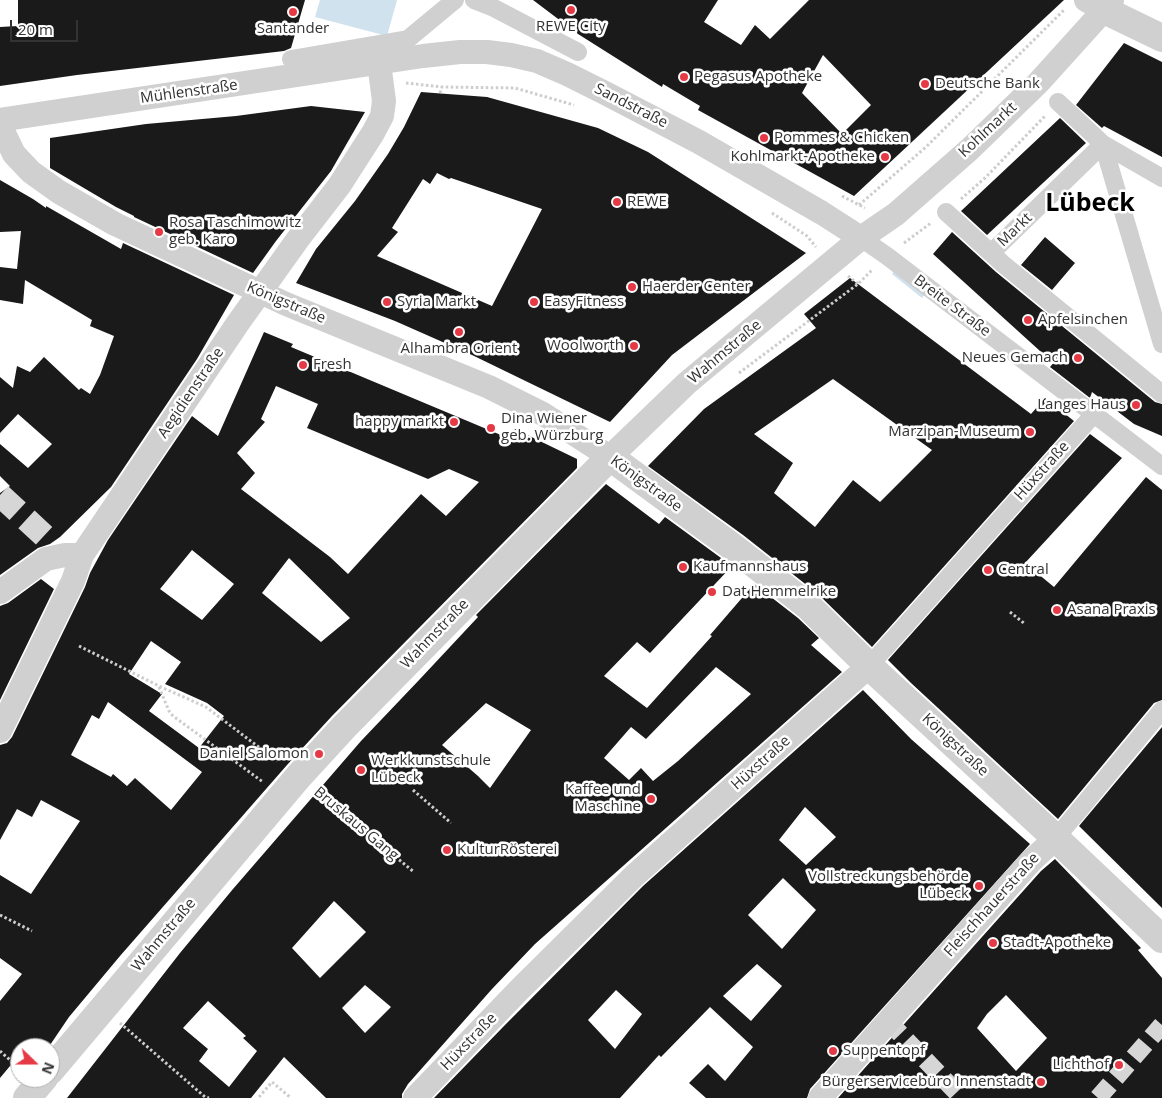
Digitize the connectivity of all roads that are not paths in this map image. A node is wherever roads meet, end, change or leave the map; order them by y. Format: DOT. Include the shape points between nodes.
graph roads {
  1 [pos="455,0"];
  2 [pos="474,0"];
  3 [pos="1092,4"];
  4 [pos="1162,38"];
  5 [pos="578,52"];
  6 [pos="291,59"];
  7 [pos="321,64"];
  8 [pos="381,73"];
  9 [pos="1058,102"];
  10 [pos="0,120"];
  11 [pos="0,125"];
  12 [pos="1103,144"];
  13 [pos="1162,178"];
  14 [pos="946,212"];
  15 [pos="861,238"];
  16 [pos="991,253"];
  17 [pos="260,292"];
  18 [pos="1162,344"];
  19 [pos="1162,394"];
  20 [pos="1094,414"];
  21 [pos="610,457"];
  22 [pos="1162,466"];
  23 [pos="66,551"];
  24 [pos="0,592"];
  25 [pos="869,666"];
  26 [pos="1162,710"];
  27 [pos="0,731"];
  28 [pos="1056,838"];
  29 [pos="1162,939"];
  30 [pos="60,1059"];
  31 [pos="36,1088"];
  32 [pos="27,1098"];
  33 [pos="415,1098"];
  34 [pos="820,1098"];
  1 -- 7 [label="street" via="408,40"];
  2 -- 5 [label="street"];
  3 -- 4 [label="street"];
  3 -- 15 [label="street, Kohlmarkt" via="1038,83 896,214"];
  6 -- 7 [label="street"];
  7 -- 8 [label="street, Mühlenstraße"];
  7 -- 10 [label="street, Mühlenstraße"];
  8 -- 15 [label="street, Sandstraße" via="422,56 469,52 511,55 537,61 700,142"];
  8 -- 17 [label="street, Aegidienstraße" via="382,116 373,133 339,186"];
  9 -- 12 [label="street"];
  11 -- 17 [label="street, Königstraße" via="14,154 31,172 59,192 147,240"];
  12 -- 13 [label="street"];
  12 -- 16 [label="street, Markt"];
  12 -- 18 [label="street"];
  14 -- 16 [label="street"];
  15 -- 20 [label="street, Breite Straße"];
  15 -- 21 [label="street, Wahmstraße" via="687,383"];
  16 -- 19 [label="street"];
  17 -- 21 [label="street, Königstraße" via="489,387 543,414"];
  17 -- 23 [label="street, Aegidienstraße" via="192,392"];
  20 -- 22 [label="street, Breite Straße"];
  20 -- 25 [label="street, Hüxstraße"];
  21 -- 25 [label="street, Königstraße" via="808,606"];
  21 -- 30 [label="street, Wahmstraße" via="290,786"];
  23 -- 24 [label="street" via="46,559"];
  23 -- 27 [label="street, Aegidienstraße" via="57,614"];
  25 -- 28 [label="street, Königstraße"];
  25 -- 33 [label="street, Hüxstraße" via="634,876"];
  26 -- 28 [label="street, Fleischhauerstraße"];
  28 -- 29 [label="street, Königstraße"];
  28 -- 34 [label="street, Fleischhauerstraße" via="1030,861"];
  31 -- 32 [label="street"];
}
